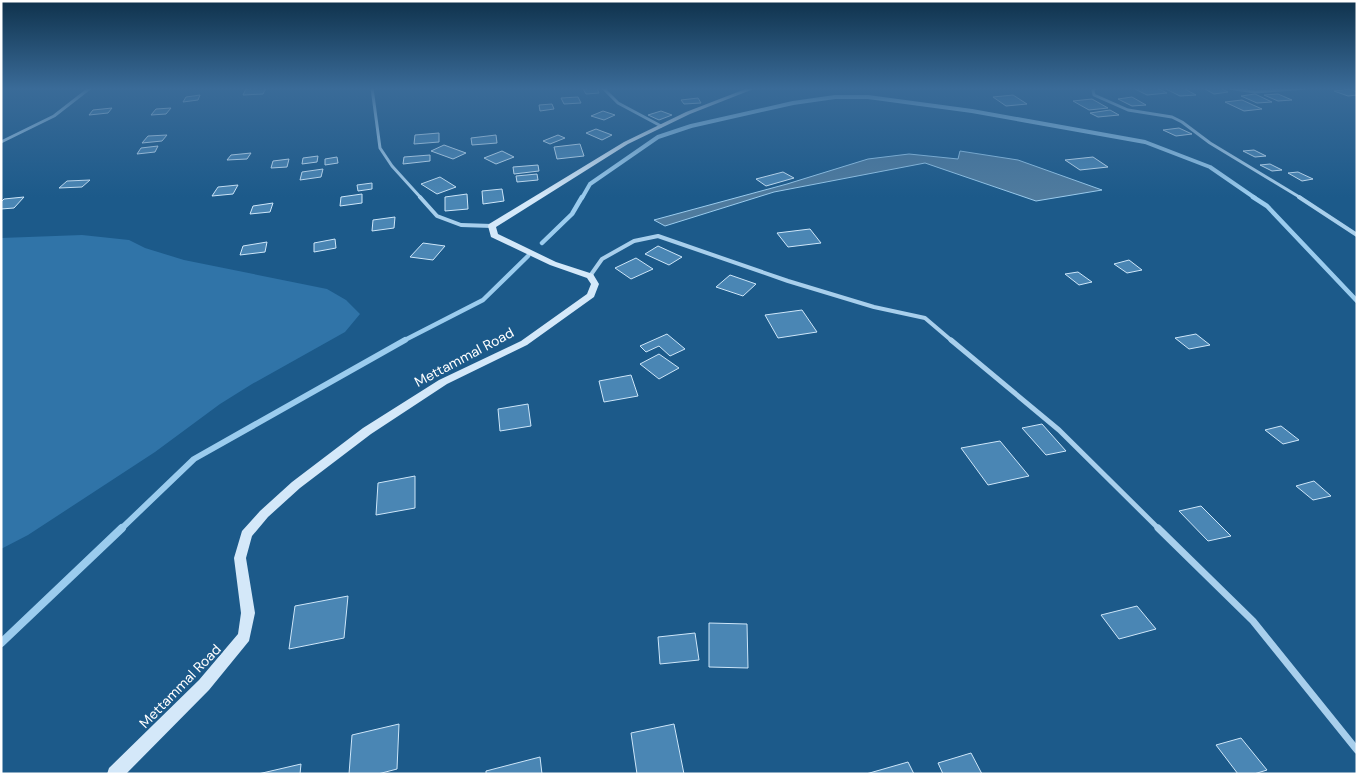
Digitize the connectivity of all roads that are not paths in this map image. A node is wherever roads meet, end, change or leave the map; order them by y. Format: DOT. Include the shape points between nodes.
graph roads {
  1 [pos="37,124"];
  2 [pos="377,124"];
  3 [pos="658,124"];
  4 [pos="666,124"];
  5 [pos="1185,124"];
  6 [pos="662,126"];
  7 [pos="1,142"];
  8 [pos="492,226"];
  9 [pos="1357,235"];
  10 [pos="590,276"];
  11 [pos="1357,750"];
  12 [pos="115,774"];
  1 -- 7 [label="street"];
  2 -- 8 [label="street" via="380,148 437,216 461,224"];
  3 -- 6 [label="street"];
  4 -- 6 [label="main road"];
  5 -- 9 [label="street"];
  6 -- 8 [label="main road" via="626,143"];
  8 -- 10 [label="main road" via="494,235 523,250"];
  10 -- 11 [label="street" via="602,259 634,241 658,236 874,307 926,318 1059,430 1253,621"];
  10 -- 12 [label="main road, Mettammal Road" via="595,284 591,295 581,304 524,343 443,382 404,406 296,485 264,514 246,534 240,558 248,613 244,637 204,685"];
}
